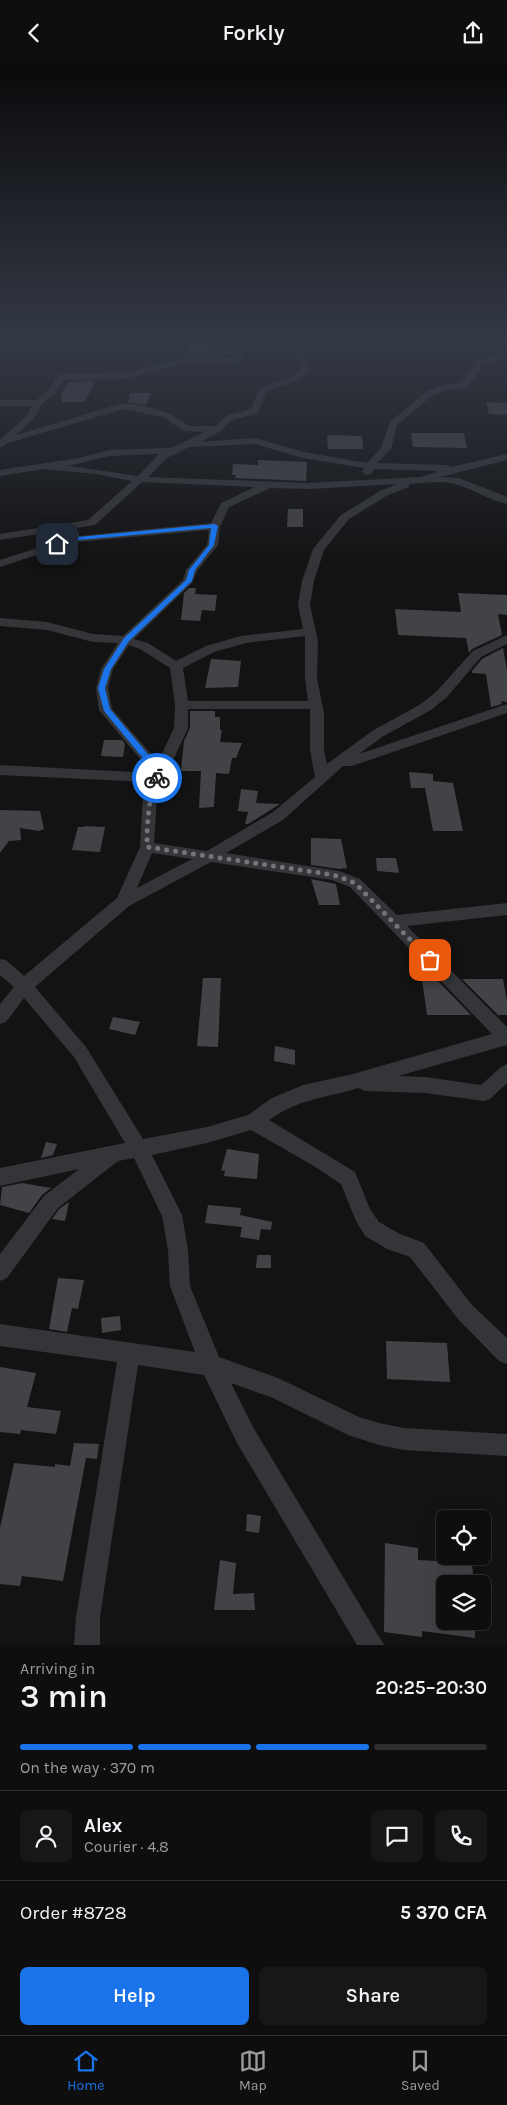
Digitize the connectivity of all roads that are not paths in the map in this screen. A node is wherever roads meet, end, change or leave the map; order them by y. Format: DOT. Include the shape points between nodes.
graph roads {
  1 [pos="33,415"];
  2 [pos="95,415"];
  3 [pos="165,415"];
  4 [pos="242,415"];
  5 [pos="404,415"];
  6 [pos="218,429"];
  7 [pos="255,441"];
  8 [pos="3,443"];
  9 [pos="186,446"];
  10 [pos="155,451"];
  11 [pos="176,451"];
  12 [pos="507,457"];
  13 [pos="370,466"];
  14 [pos="40,467"];
  15 [pos="458,468"];
  16 [pos="96,471"];
  17 [pos="0,473"];
  18 [pos="140,479"];
  19 [pos="422,480"];
  20 [pos="361,482"];
  21 [pos="270,484"];
  22 [pos="507,501"];
  23 [pos="91,523"];
  24 [pos="215,526"];
  25 [pos="0,537"];
  26 [pos="67,540"];
  27 [pos="0,564"];
  28 [pos="0,622"];
  29 [pos="311,632"];
  30 [pos="507,639"];
  31 [pos="126,640"];
  32 [pos="176,666"];
  33 [pos="182,705"];
  34 [pos="315,705"];
  35 [pos="507,708"];
  36 [pos="0,769"];
  37 [pos="324,774"];
  38 [pos="158,775"];
  39 [pos="147,847"];
  40 [pos="209,856"];
  41 [pos="123,902"];
  42 [pos="507,909"];
  43 [pos="392,922"];
  44 [pos="0,965"];
  45 [pos="24,986"];
  46 [pos="0,1017"];
  47 [pos="507,1037"];
  48 [pos="507,1072"];
  49 [pos="353,1082"];
  50 [pos="253,1121"];
  51 [pos="139,1149"];
  52 [pos="114,1154"];
  53 [pos="0,1177"];
  54 [pos="0,1271"];
  55 [pos="0,1335"];
  56 [pos="129,1353"];
  57 [pos="507,1353"];
  58 [pos="211,1365"];
  59 [pos="507,1445"];
  60 [pos="87,1645"];
  61 [pos="371,1645"];
  1 -- 8 [label="street"];
  2 -- 8 [label="street"];
  3 -- 6 [label="street" via="187,429"];
  4 -- 6 [label="street" via="228,419"];
  5 -- 13 [label="street" via="393,424 386,449"];
  6 -- 7 [label="street"];
  6 -- 9 [label="street"];
  7 -- 9 [label="street"];
  7 -- 13 [label="street" via="303,455"];
  9 -- 11 [label="street"];
  10 -- 11 [label="street"];
  10 -- 14 [label="street" via="109,453"];
  10 -- 16 [label="street"];
  11 -- 18 [label="street" via="163,457"];
  12 -- 15 [label="street"];
  13 -- 15 [label="street"];
  13 -- 20 [label="street"];
  14 -- 16 [label="street"];
  14 -- 17 [label="street"];
  15 -- 19 [label="street"];
  16 -- 18 [label="street"];
  18 -- 21 [label="street"];
  18 -- 23 [label="street"];
  19 -- 20 [label="street"];
  19 -- 22 [label="street" via="454,480"];
  19 -- 29 [label="street" via="384,493 345,517 330,533 315,559 304,595"];
  20 -- 21 [label="street" via="309,486"];
  21 -- 24 [label="street" via="225,505"];
  23 -- 25 [label="street"];
  23 -- 26 [label="street"];
  24 -- 26 [label="street"];
  24 -- 31 [label="street" via="212,545 192,570 184,587"];
  26 -- 27 [label="street"];
  28 -- 31 [label="street" via="47,626 93,638"];
  29 -- 32 [label="street" via="245,639 210,649"];
  29 -- 34 [label="street" via="311,678"];
  30 -- 37 [label="street" via="477,654 442,694 426,707 377,734"];
  31 -- 32 [label="street" via="144,646"];
  31 -- 38 [label="street" via="107,669 102,688 106,710"];
  32 -- 33 [label="street"];
  33 -- 34 [label="street"];
  33 -- 38 [label="street" via="181,727"];
  34 -- 37 [label="street" via="318,750"];
  35 -- 37 [label="street"];
  36 -- 38 [label="street"];
  37 -- 40 [label="street" via="278,816"];
  38 -- 39 [label="street" via="150,795"];
  39 -- 40 [label="street"];
  39 -- 41 [label="street"];
  40 -- 41 [label="street"];
  40 -- 43 [label="street" via="334,875 355,883"];
  41 -- 45 [label="street"];
  42 -- 43 [label="street"];
  43 -- 47 [label="street"];
  44 -- 45 [label="street"];
  45 -- 46 [label="street"];
  45 -- 51 [label="street" via="80,1052"];
  47 -- 49 [label="street"];
  48 -- 49 [label="street" via="484,1093 425,1085"];
  49 -- 50 [label="street" via="303,1093 278,1104"];
  50 -- 51 [label="street" via="207,1135"];
  50 -- 57 [label="street" via="348,1178 372,1229 417,1250 465,1312"];
  51 -- 52 [label="street"];
  51 -- 58 [label="street" via="172,1215 180,1286"];
  52 -- 53 [label="street"];
  52 -- 54 [label="street" via="51,1202"];
  55 -- 56 [label="street"];
  56 -- 58 [label="street"];
  56 -- 60 [label="street" via="88,1617"];
  58 -- 59 [label="street" via="278,1389 356,1427 379,1434 404,1439"];
  58 -- 61 [label="street" via="246,1435"];
}
